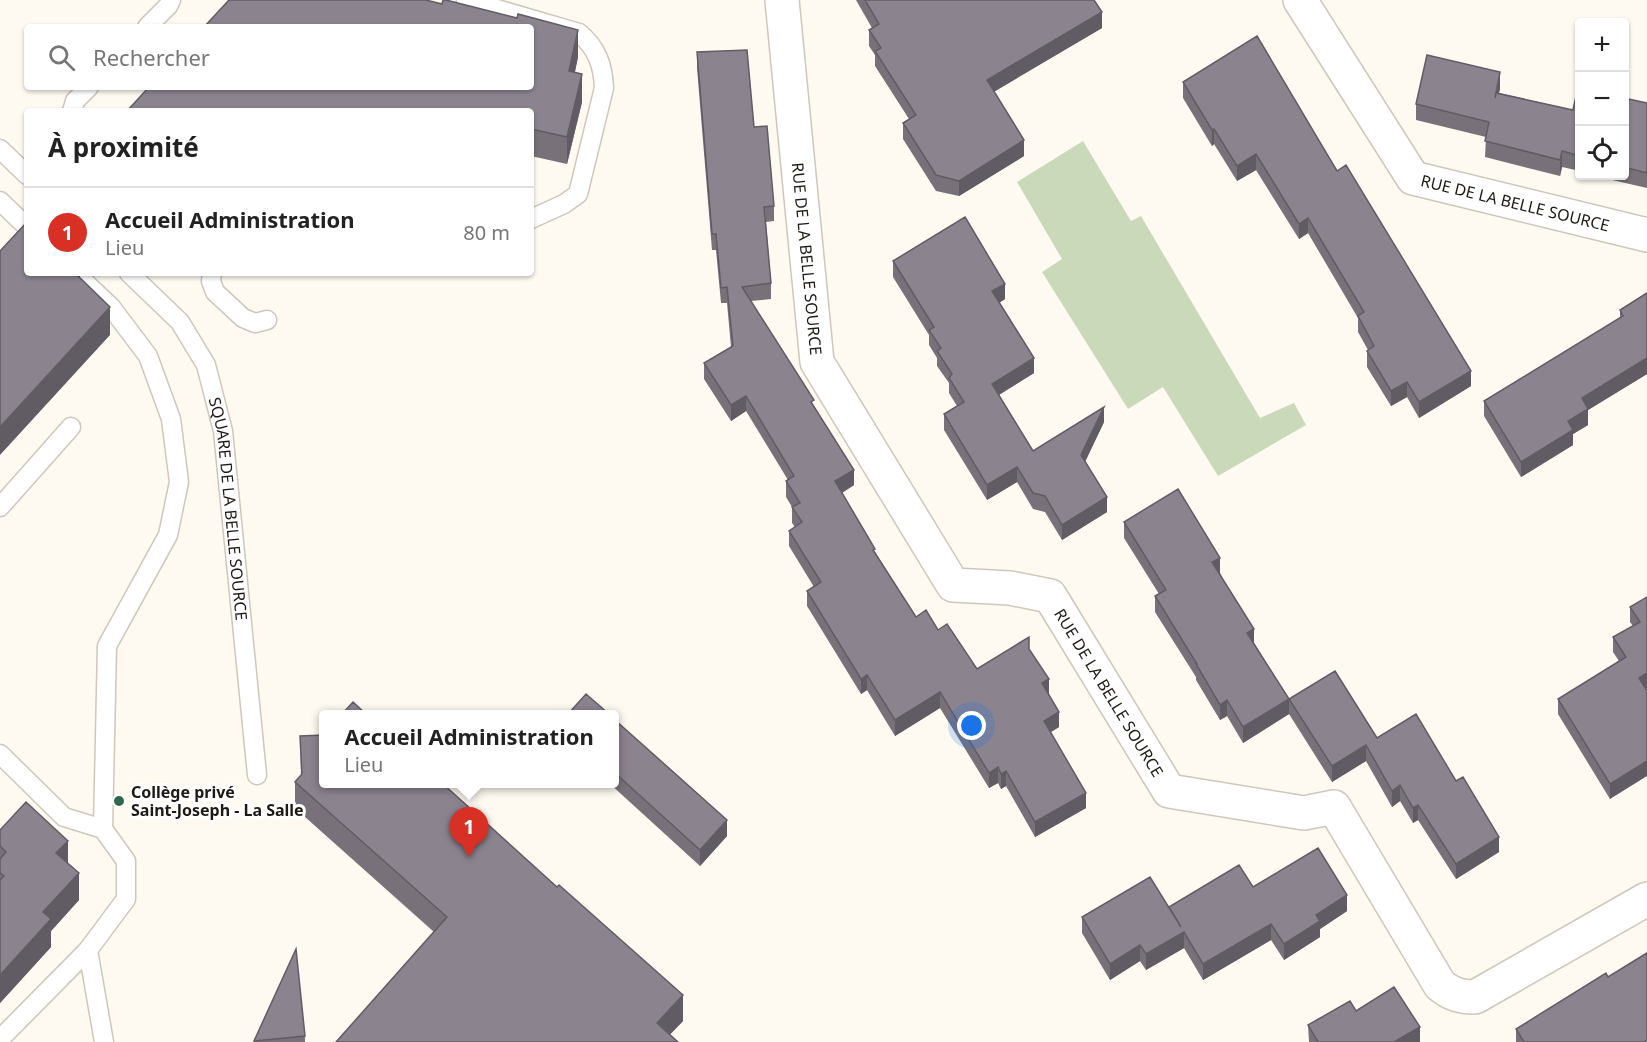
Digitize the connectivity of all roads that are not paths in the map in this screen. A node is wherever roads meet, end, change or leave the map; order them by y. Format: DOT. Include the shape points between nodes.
graph roads {
  1 [pos="171,0"];
  2 [pos="466,0"];
  3 [pos="782,0"];
  4 [pos="1300,0"];
  5 [pos="150,24"];
  6 [pos="86,90"];
  7 [pos="73,108"];
  8 [pos="0,149"];
  9 [pos="24,172"];
  10 [pos="0,201"];
  11 [pos="534,218"];
  12 [pos="24,224"];
  13 [pos="1647,235"];
  14 [pos="78,276"];
  15 [pos="132,276"];
  16 [pos="209,276"];
  17 [pos="267,320"];
  18 [pos="71,427"];
  19 [pos="0,507"];
  20 [pos="0,754"];
  21 [pos="257,775"];
  22 [pos="103,829"];
  23 [pos="1647,899"];
  24 [pos="88,950"];
  25 [pos="0,1039"];
  26 [pos="104,1042"];
  1 -- 5 [label="lane"];
  2 -- 11 [label="lane" via="579,33 590,42 603,70 604,88 578,194"];
  3 -- 23 [label="street, RUE DE LA BELLE SOURCE" via="817,362 953,585 1010,588 1050,596 1169,791 1304,813 1334,807 1440,985 1449,993 1475,997"];
  4 -- 13 [label="street, RUE DE LA BELLE SOURCE" via="1413,178"];
  6 -- 7 [label="lane"];
  8 -- 9 [label="lane"];
  10 -- 12 [label="lane"];
  14 -- 22 [label="lane" via="111,307 148,356 171,419 179,482 168,535 107,646"];
  15 -- 21 [label="lane, SQUARE DE LA BELLE SOURCE" via="180,322 206,365 223,431"];
  16 -- 17 [label="lane" via="215,292 243,318 255,323"];
  18 -- 19 [label="lane"];
  20 -- 22 [label="lane" via="64,816"];
  22 -- 24 [label="lane" via="126,861 126,899"];
  24 -- 25 [label="lane"];
  24 -- 26 [label="lane"];
}
